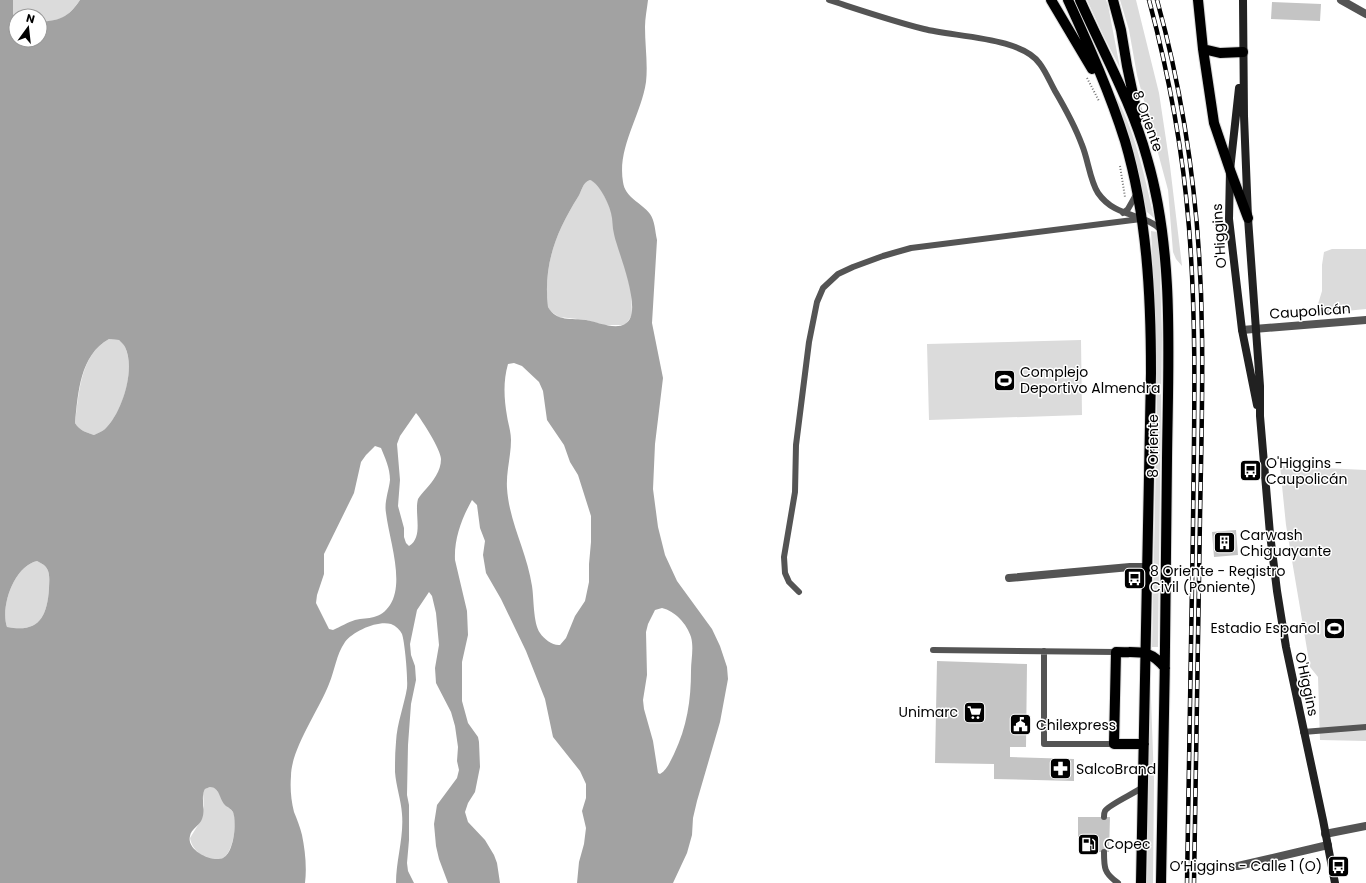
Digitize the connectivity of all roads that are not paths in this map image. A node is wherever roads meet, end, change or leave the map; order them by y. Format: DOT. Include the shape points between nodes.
graph roads {
  1 [pos="829,0"];
  2 [pos="1051,0"];
  3 [pos="1068,0"];
  4 [pos="1080,0"];
  5 [pos="1113,0"];
  6 [pos="1198,0"];
  7 [pos="1243,0"];
  8 [pos="1341,0"];
  9 [pos="1366,14"];
  10 [pos="1204,49"];
  11 [pos="1243,52"];
  12 [pos="1108,94"];
  13 [pos="1148,159"];
  14 [pos="1230,170"];
  15 [pos="1137,193"];
  16 [pos="1123,213"];
  17 [pos="1248,218"];
  18 [pos="1141,219"];
  19 [pos="1162,231"];
  20 [pos="1366,320"];
  21 [pos="1256,328"];
  22 [pos="1242,330"];
  23 [pos="1260,416"];
  24 [pos="1147,567"];
  25 [pos="1009,578"];
  26 [pos="799,592"];
  27 [pos="933,650"];
  28 [pos="1044,651"];
  29 [pos="1116,652"];
  30 [pos="1145,653"];
  31 [pos="1165,668"];
  32 [pos="1366,727"];
  33 [pos="1303,732"];
  34 [pos="1114,744"];
  35 [pos="1144,744"];
  36 [pos="1143,786"];
  37 [pos="1104,817"];
  38 [pos="1366,826"];
  39 [pos="1326,834"];
  40 [pos="1328,845"];
  41 [pos="1104,852"];
  42 [pos="1238,866"];
  43 [pos="1118,883"];
  44 [pos="1142,883"];
  45 [pos="1161,883"];
  46 [pos="1335,883"];
  1 -- 16 [label="lane" via="925,30 1002,43 1030,54 1040,63 1072,120 1098,193 1113,208"];
  2 -- 12 [label="main road"];
  3 -- 12 [label="main road, 8 Oriente"];
  4 -- 13 [label="main road, 8 Oriente" via="1128,105"];
  5 -- 13 [label="main road"];
  6 -- 10 [label="main road"];
  7 -- 11 [label="main road, O'Higgins"];
  8 -- 9 [label="street"];
  10 -- 11 [label="main road" via="1220,53"];
  10 -- 14 [label="main road" via="1214,124"];
  11 -- 14 [label="main road, O'Higgins"];
  11 -- 17 [label="main road, O'Higgins"];
  12 -- 15 [label="main road, 8 Oriente" via="1125,142"];
  13 -- 19 [label="main road, 8 Oriente"];
  14 -- 17 [label="main road"];
  14 -- 22 [label="main road, O'Higgins" via="1229,219"];
  15 -- 16 [label="lane"];
  15 -- 18 [label="main road, 8 Oriente"];
  16 -- 18 [label="lane"];
  17 -- 21 [label="main road, O'Higgins"];
  18 -- 19 [label="lane"];
  18 -- 24 [label="main road, 8 Oriente" via="1147,262 1151,345"];
  18 -- 26 [label="lane" via="911,248 853,267 838,274 823,288 817,302 809,342 796,446 795,492 784,557 785,573 789,582"];
  19 -- 31 [label="main road, 8 Oriente" via="1168,321"];
  20 -- 21 [label="street, Caupolicán"];
  21 -- 22 [label="street, Caupolicán"];
  21 -- 23 [label="main road, O'Higgins"];
  22 -- 23 [label="main road, O'Higgins"];
  23 -- 33 [label="main road, O'Higgins" via="1274,570"];
  24 -- 25 [label="street"];
  24 -- 30 [label="main road, 8 Oriente"];
  27 -- 28 [label="lane"];
  28 -- 29 [label="lane"];
  28 -- 34 [label="lane" via="1044,744"];
  29 -- 30 [label="main road"];
  29 -- 34 [label="main road"];
  30 -- 31 [label="main road" via="1153,655"];
  30 -- 35 [label="main road, 8 Oriente"];
  31 -- 45 [label="main road, 8 Oriente"];
  32 -- 33 [label="lane"];
  33 -- 39 [label="main road, O'Higgins"];
  34 -- 35 [label="main road"];
  35 -- 36 [label="main road, 8 Oriente"];
  36 -- 37 [label="lane" via="1134,794 1106,809"];
  36 -- 44 [label="main road, 8 Oriente"];
  38 -- 39 [label="street"];
  39 -- 40 [label="main road, O'Higgins"];
  40 -- 42 [label="street"];
  40 -- 46 [label="main road, O'Higgins"];
  41 -- 43 [label="lane" via="1107,874"];
}
